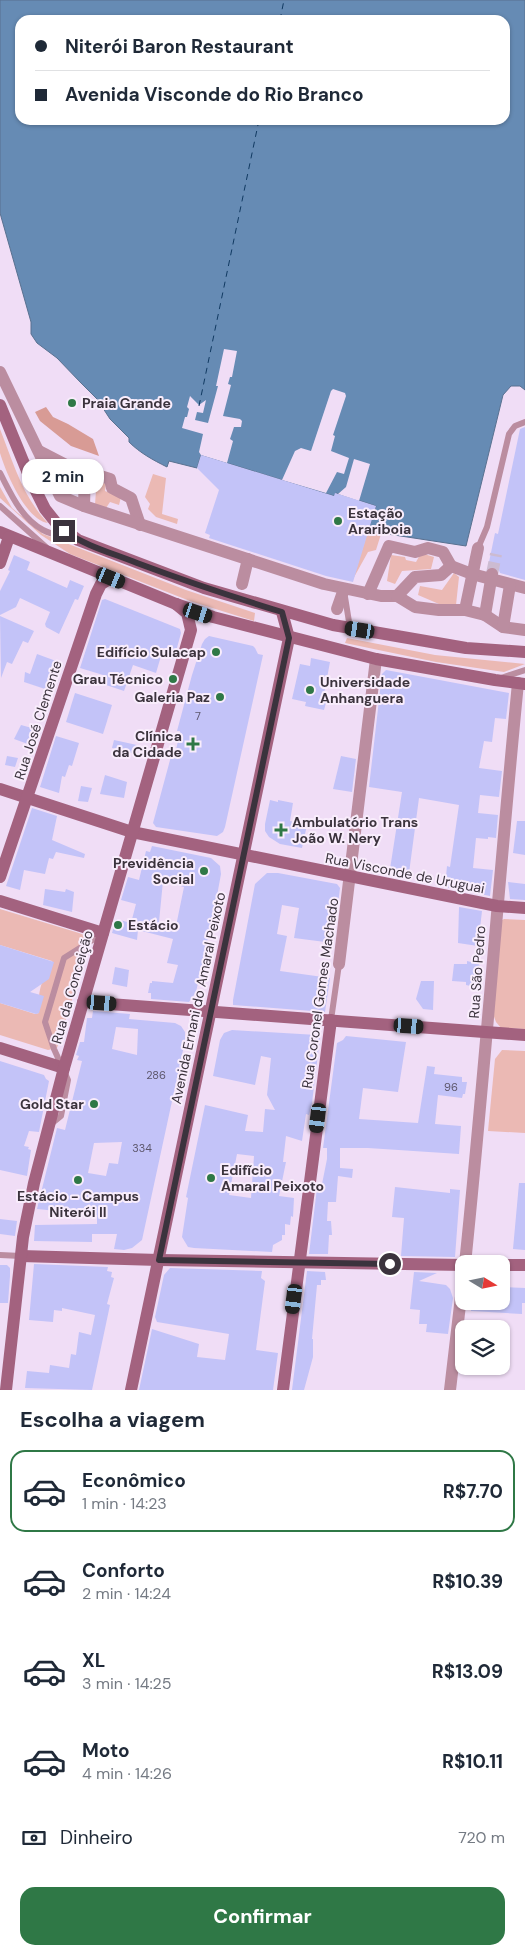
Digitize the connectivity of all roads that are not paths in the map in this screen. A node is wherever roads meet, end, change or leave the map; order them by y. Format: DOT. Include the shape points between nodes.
graph roads {
  1 [pos="3,377"];
  2 [pos="0,405"];
  3 [pos="525,422"];
  4 [pos="39,451"];
  5 [pos="85,471"];
  6 [pos="0,473"];
  7 [pos="0,505"];
  8 [pos="84,506"];
  9 [pos="140,525"];
  10 [pos="5,534"];
  11 [pos="78,540"];
  12 [pos="478,548"];
  13 [pos="54,554"];
  14 [pos="248,559"];
  15 [pos="0,563"];
  16 [pos="451,566"];
  17 [pos="472,574"];
  18 [pos="492,577"];
  19 [pos="111,578"];
  20 [pos="242,584"];
  21 [pos="510,585"];
  22 [pos="344,586"];
  23 [pos="525,588"];
  24 [pos="368,594"];
  25 [pos="397,596"];
  26 [pos="176,604"];
  27 [pos="337,608"];
  28 [pos="465,610"];
  29 [pos="282,612"];
  30 [pos="485,615"];
  31 [pos="503,627"];
  32 [pos="350,628"];
  33 [pos="525,630"];
  34 [pos="289,638"];
  35 [pos="525,652"];
  36 [pos="376,659"];
  37 [pos="525,670"];
  38 [pos="495,680"];
  39 [pos="521,683"];
  40 [pos="0,789"];
  41 [pos="28,798"];
  42 [pos="132,832"];
  43 [pos="243,856"];
  44 [pos="0,877"];
  45 [pos="350,878"];
  46 [pos="0,901"];
  47 [pos="496,906"];
  48 [pos="525,908"];
  49 [pos="103,933"];
  50 [pos="339,964"];
  51 [pos="83,1002"];
  52 [pos="210,1011"];
  53 [pos="331,1020"];
  54 [pos="487,1032"];
  55 [pos="525,1035"];
  56 [pos="0,1048"];
  57 [pos="64,1068"];
  58 [pos="0,1255"];
  59 [pos="465,1255"];
  60 [pos="21,1256"];
  61 [pos="159,1260"];
  62 [pos="299,1262"];
  63 [pos="455,1264"];
  64 [pos="510,1265"];
  65 [pos="525,1266"];
  66 [pos="459,1310"];
  67 [pos="6,1390"];
  68 [pos="131,1390"];
  69 [pos="283,1390"];
  70 [pos="450,1390"];
  1 -- 4 [label="street"];
  2 -- 11 [label="main road" via="46,509 64,531"];
  3 -- 12 [label="lane" via="515,426 509,434 487,527"];
  4 -- 5 [label="street"];
  4 -- 8 [label="street" via="60,496"];
  5 -- 8 [label="street"];
  5 -- 9 [label="street" via="110,479 112,488 131,498"];
  6 -- 11 [label="lane" via="20,510 31,521 43,530"];
  7 -- 13 [label="lane"];
  8 -- 9 [label="street"];
  9 -- 14 [label="street"];
  10 -- 13 [label="main road"];
  10 -- 15 [label="main road"];
  11 -- 29 [label="main road" via="204,588"];
  12 -- 17 [label="street"];
  13 -- 19 [label="main road"];
  14 -- 20 [label="street"];
  14 -- 22 [label="street" via="300,577"];
  16 -- 17 [label="street"];
  16 -- 24 [label="street" via="443,552 428,548 415,552 388,546"];
  16 -- 25 [label="street" via="442,575 415,578"];
  17 -- 18 [label="street"];
  17 -- 28 [label="street"];
  18 -- 21 [label="street"];
  18 -- 30 [label="street"];
  19 -- 26 [label="main road"];
  19 -- 41 [label="main road, Rua José Clemente" via="97,591"];
  21 -- 23 [label="street"];
  21 -- 31 [label="street"];
  22 -- 24 [label="street"];
  22 -- 27 [label="street"];
  22 -- 32 [label="lane"];
  24 -- 25 [label="street"];
  25 -- 28 [label="street" via="415,607"];
  26 -- 34 [label="main road"];
  26 -- 42 [label="main road, Rua da Conceição" via="187,613 191,630"];
  28 -- 30 [label="street"];
  29 -- 32 [label="main road"];
  29 -- 34 [label="main road, Avenida Ernani do Amaral Peixoto"];
  30 -- 31 [label="street"];
  31 -- 33 [label="street"];
  32 -- 35 [label="main road" via="466,648"];
  34 -- 36 [label="main road"];
  34 -- 43 [label="main road, Avenida Ernani do Amaral Peixoto"];
  36 -- 38 [label="main road"];
  36 -- 45 [label="street, Rua Coronel Gomes Machado"];
  37 -- 38 [label="lane"];
  38 -- 39 [label="main road"];
  39 -- 47 [label="street, Rua São Pedro"];
  40 -- 41 [label="main road, Rua Visconde de Uruguai"];
  41 -- 42 [label="main road, Rua Visconde de Uruguai"];
  41 -- 44 [label="main road, Rua José Clemente"];
  42 -- 43 [label="main road, Rua Visconde de Uruguai"];
  42 -- 49 [label="main road, Rua da Conceição"];
  43 -- 45 [label="main road, Rua Visconde de Uruguai"];
  43 -- 52 [label="main road, Avenida Ernani do Amaral Peixoto"];
  45 -- 47 [label="main road, Rua Visconde de Uruguai"];
  45 -- 50 [label="street, Rua Coronel Gomes Machado"];
  46 -- 49 [label="main road"];
  47 -- 48 [label="main road, Rua Visconde de Uruguai"];
  47 -- 54 [label="street, Rua São Pedro"];
  49 -- 51 [label="main road, Rua da Conceição"];
  49 -- 57 [label="lane" via="64,958 45,1022"];
  50 -- 53 [label="lane, Rua Coronel Gomes Machado"];
  51 -- 52 [label="main road"];
  51 -- 57 [label="main road, Rua da Conceição"];
  52 -- 53 [label="main road"];
  52 -- 61 [label="main road, Avenida Ernani do Amaral Peixoto"];
  53 -- 54 [label="main road"];
  53 -- 62 [label="main road, Rua Coronel Gomes Machado"];
  54 -- 55 [label="main road"];
  54 -- 59 [label="street, Rua São Pedro"];
  56 -- 57 [label="main road"];
  57 -- 60 [label="main road, Rua da Conceição" via="34,1183"];
  58 -- 60 [label="lane"];
  60 -- 61 [label="main road"];
  60 -- 67 [label="main road, Rua da Conceição"];
  61 -- 62 [label="main road"];
  61 -- 68 [label="main road, Avenida Ernani do Amaral Peixoto"];
  62 -- 63 [label="main road"];
  62 -- 69 [label="main road, Rua Coronel Gomes Machado"];
  64 -- 65 [label="main road"];
  66 -- 70 [label="street"];
}
